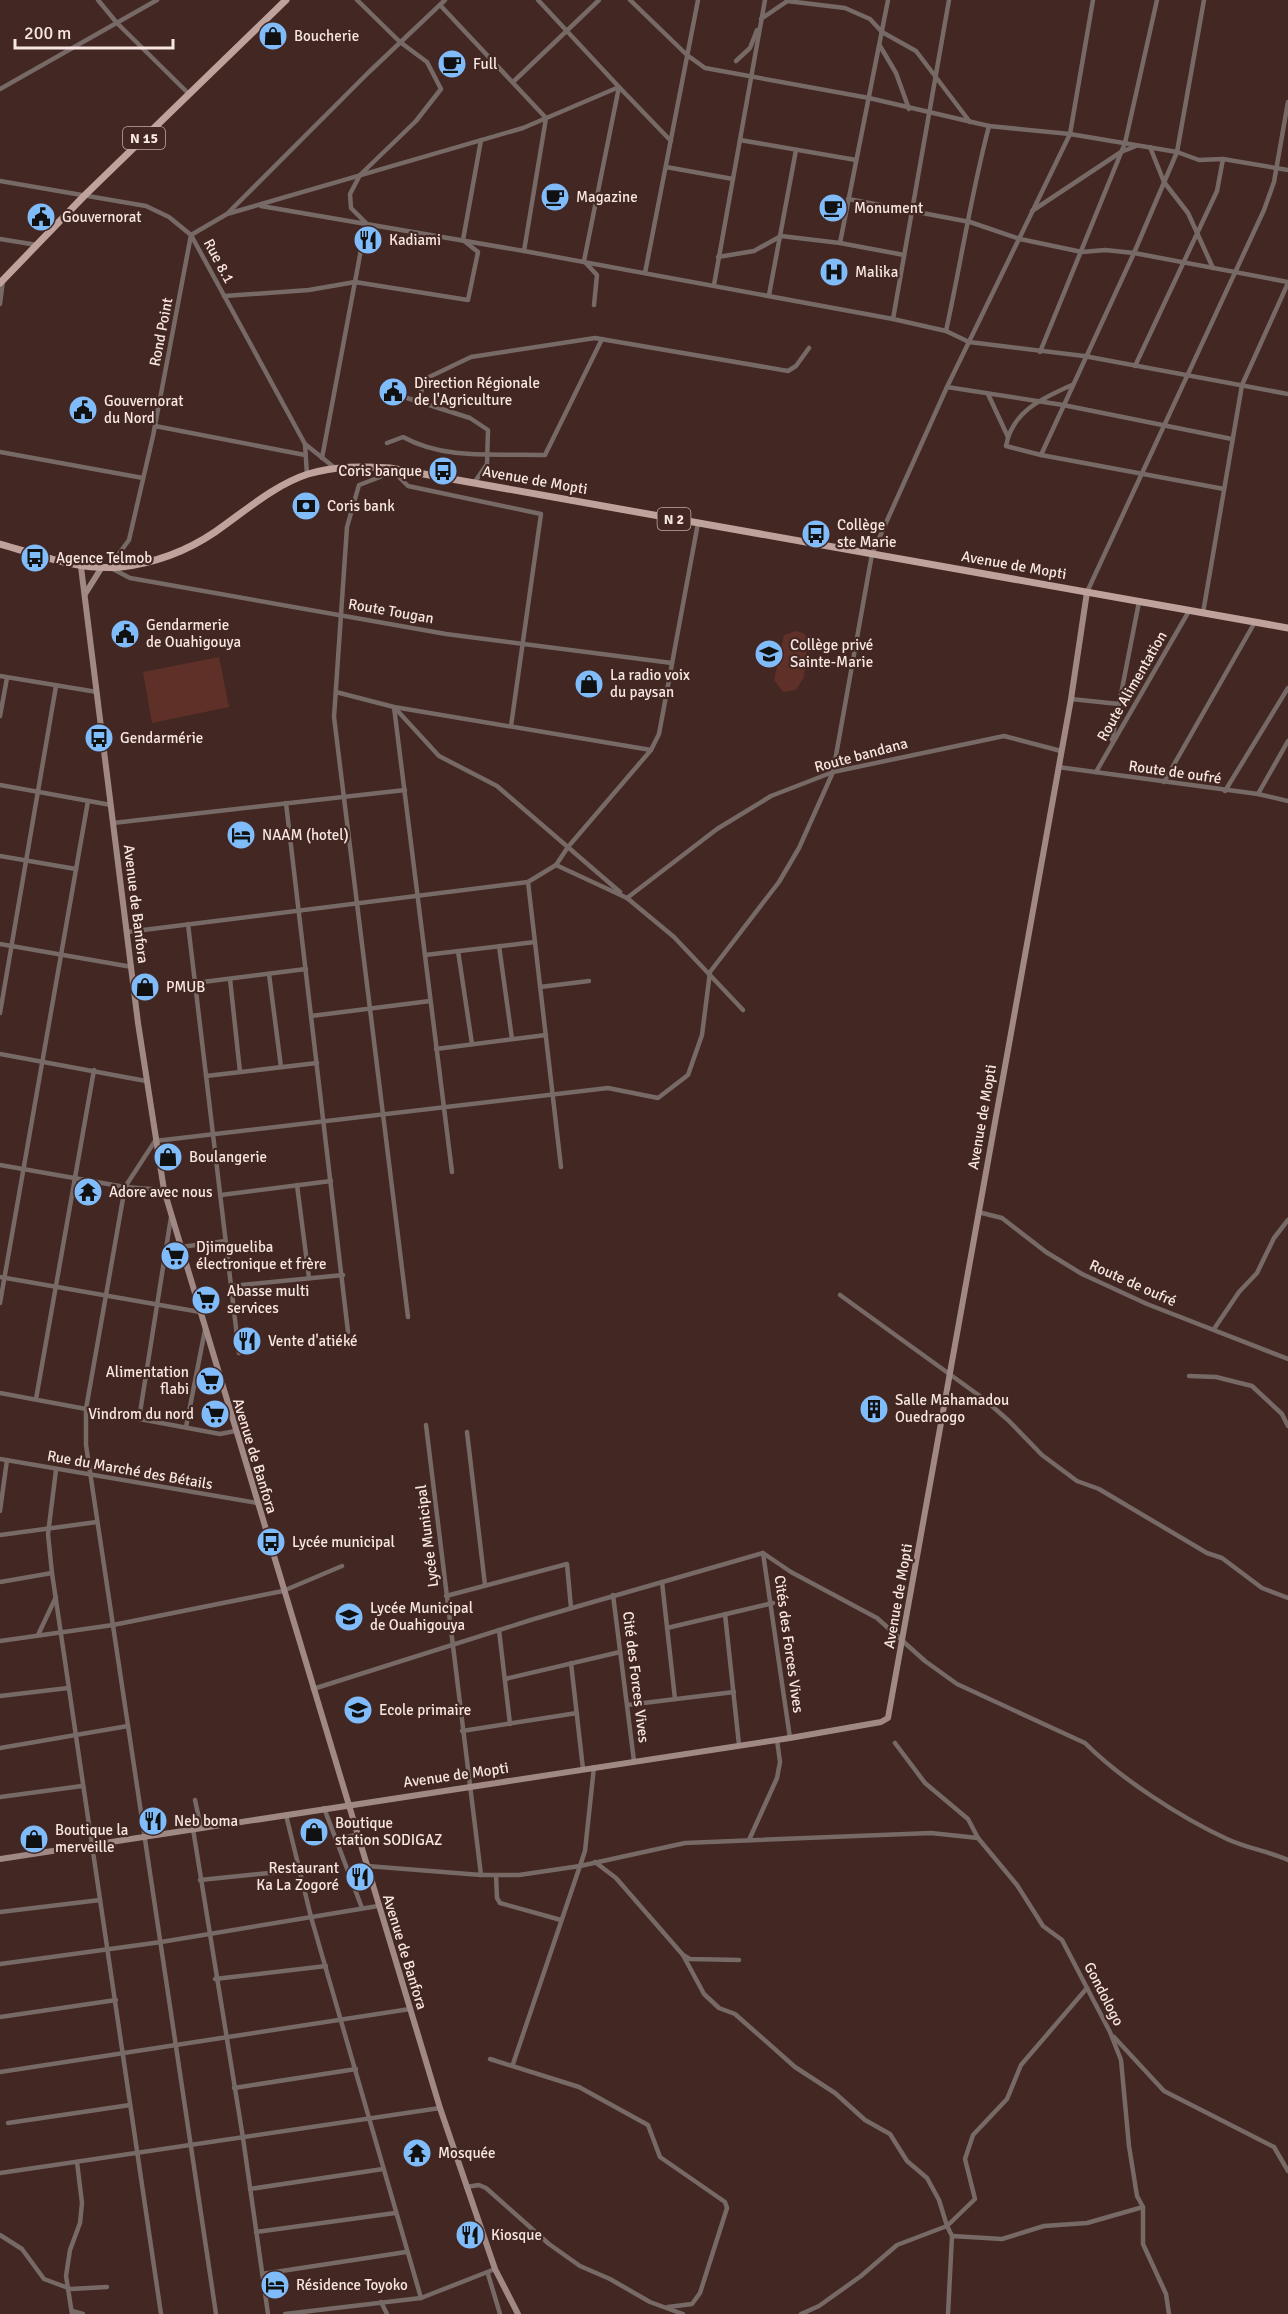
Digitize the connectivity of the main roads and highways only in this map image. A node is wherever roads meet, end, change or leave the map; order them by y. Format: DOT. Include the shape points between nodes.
graph roads {
  1 [pos="286,0"];
  2 [pos="2,281"];
  3 [pos="0,544"];
  4 [pos="1288,628"];
  1 -- 2 [label="main road, N 15"];
  3 -- 4 [label="main road, Avenue de Mopti / N 2" via="81,567 139,564 191,546 270,493 307,475 360,466 390,468"];
}
